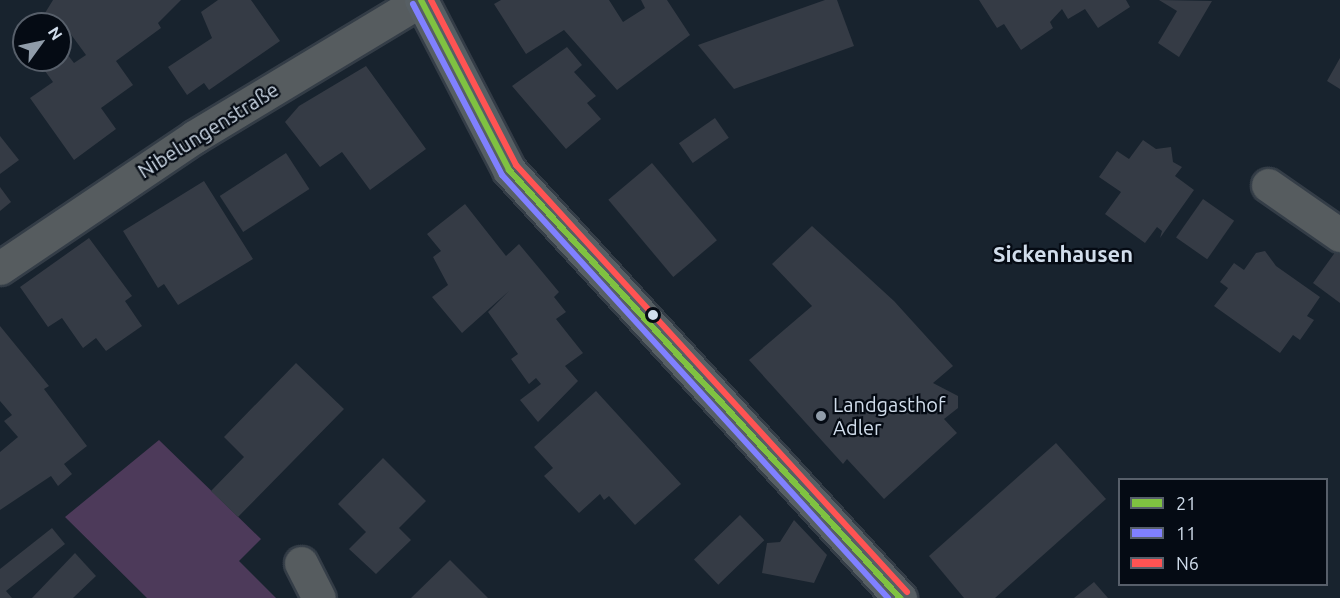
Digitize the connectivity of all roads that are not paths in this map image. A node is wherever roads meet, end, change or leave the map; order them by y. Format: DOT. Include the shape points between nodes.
graph roads {
  1 [pos="422,2"];
  2 [pos="1268,185"];
  3 [pos="1340,235"];
  4 [pos="0,268"];
  5 [pos="301,563"];
  6 [pos="319,598"];
  7 [pos="900,598"];
  1 -- 4 [label="street, Nibelungenstraße" via="194,137"];
  1 -- 7 [label="street" via="509,170"];
  2 -- 3 [label="street"];
  5 -- 6 [label="street"];
}
